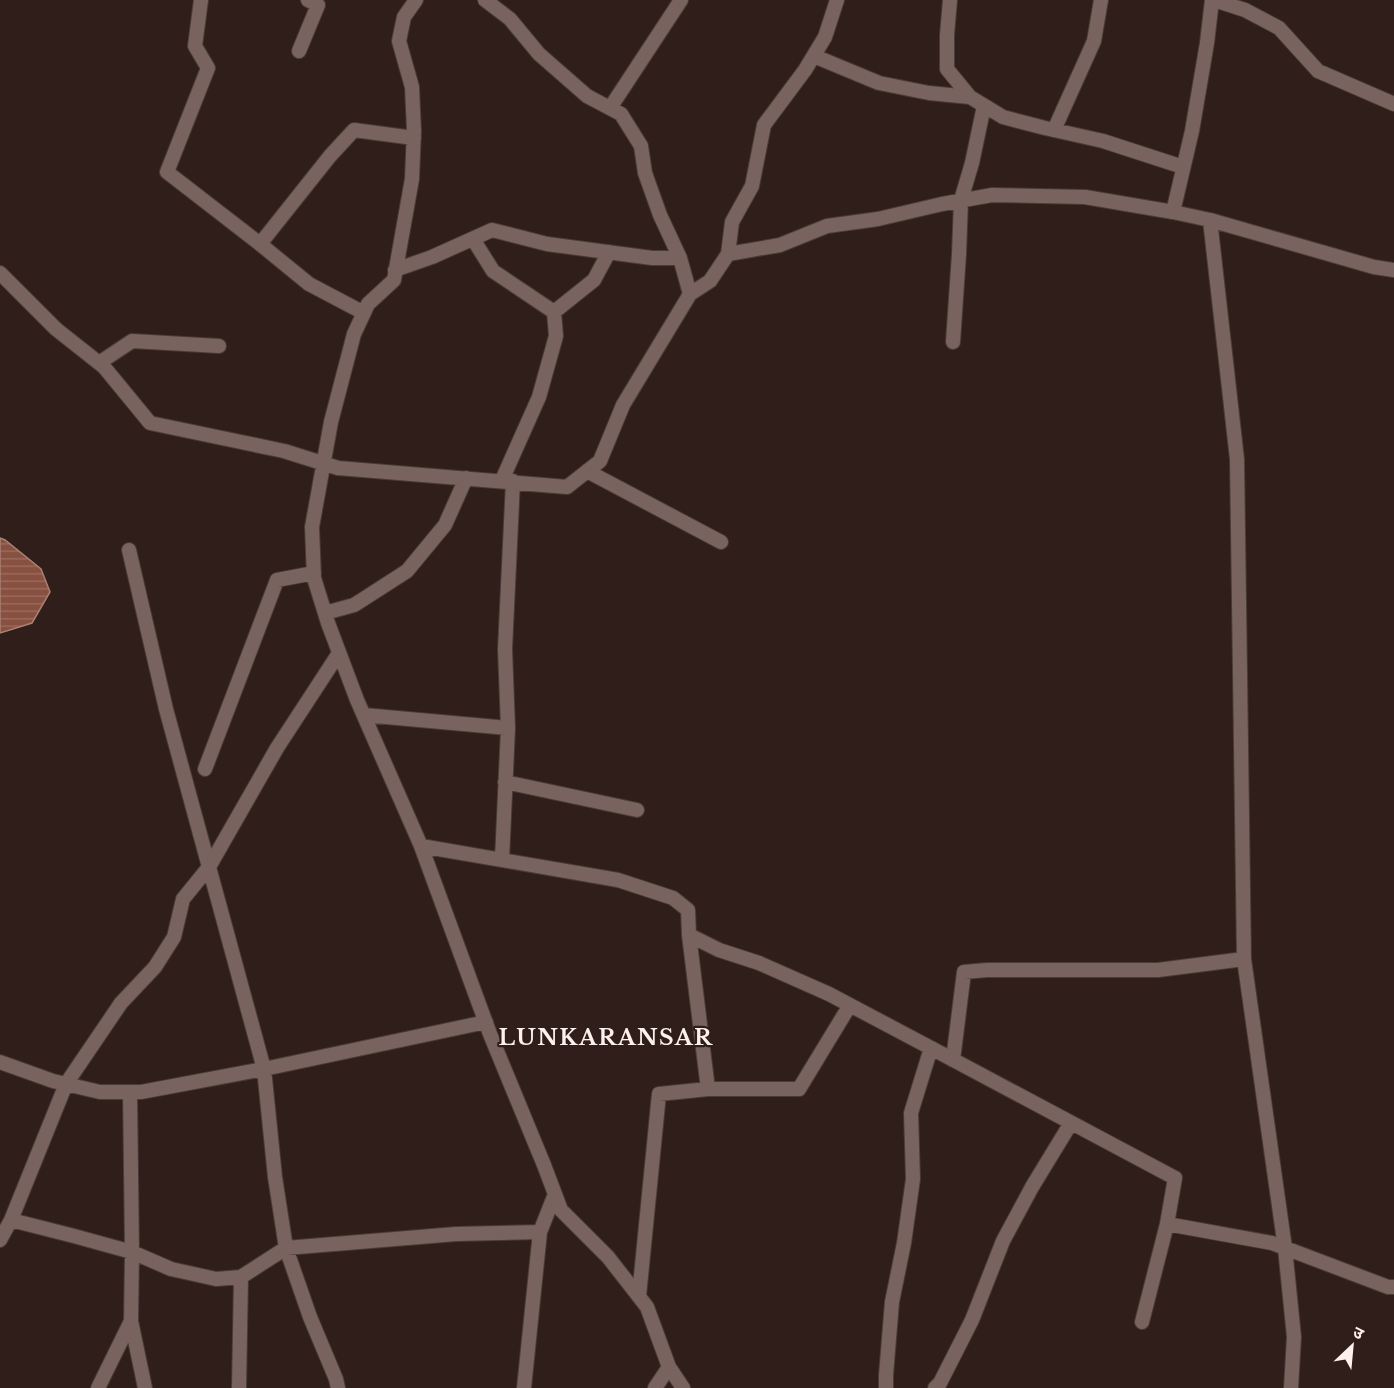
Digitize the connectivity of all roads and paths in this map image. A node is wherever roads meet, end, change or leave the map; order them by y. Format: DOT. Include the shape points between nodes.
graph roads {
  1 [pos="201,0"];
  2 [pos="308,0"];
  3 [pos="416,0"];
  4 [pos="485,0"];
  5 [pos="681,0"];
  6 [pos="837,0"];
  7 [pos="950,0"];
  8 [pos="1101,0"];
  9 [pos="1213,0"];
  10 [pos="501,4"];
  11 [pos="299,51"];
  12 [pos="814,56"];
  13 [pos="970,97"];
  14 [pos="1394,104"];
  15 [pos="984,106"];
  16 [pos="610,108"];
  17 [pos="1054,130"];
  18 [pos="414,138"];
  19 [pos="1183,167"];
  20 [pos="961,200"];
  21 [pos="1173,212"];
  22 [pos="1210,220"];
  23 [pos="473,239"];
  24 [pos="260,244"];
  25 [pos="609,252"];
  26 [pos="728,254"];
  27 [pos="680,258"];
  28 [pos="395,270"];
  29 [pos="1394,270"];
  30 [pos="2,280"];
  31 [pos="690,294"];
  32 [pos="554,312"];
  33 [pos="364,314"];
  34 [pos="953,342"];
  35 [pos="219,346"];
  36 [pos="99,363"];
  37 [pos="323,463"];
  38 [pos="587,471"];
  39 [pos="466,478"];
  40 [pos="508,481"];
  41 [pos="721,542"];
  42 [pos="129,550"];
  43 [pos="314,573"];
  44 [pos="325,613"];
  45 [pos="339,653"];
  46 [pos="364,715"];
  47 [pos="508,728"];
  48 [pos="205,769"];
  49 [pos="505,782"];
  50 [pos="636,810"];
  51 [pos="421,846"];
  52 [pos="502,860"];
  53 [pos="209,867"];
  54 [pos="689,935"];
  55 [pos="1244,960"];
  56 [pos="850,1005"];
  57 [pos="486,1022"];
  58 [pos="931,1048"];
  59 [pos="954,1060"];
  60 [pos="0,1062"];
  61 [pos="264,1069"];
  62 [pos="66,1084"];
  63 [pos="708,1089"];
  64 [pos="130,1092"];
  65 [pos="1071,1123"];
  66 [pos="555,1194"];
  67 [pos="11,1220"];
  68 [pos="1167,1224"];
  69 [pos="540,1232"];
  70 [pos="0,1240"];
  71 [pos="286,1248"];
  72 [pos="1285,1248"];
  73 [pos="132,1252"];
  74 [pos="241,1277"];
  75 [pos="1394,1287"];
  76 [pos="639,1296"];
  77 [pos="131,1321"];
  78 [pos="1142,1322"];
  79 [pos="669,1367"];
  80 [pos="98,1388"];
  81 [pos="145,1388"];
  82 [pos="239,1388"];
  83 [pos="338,1388"];
  84 [pos="524,1388"];
  85 [pos="655,1388"];
  86 [pos="683,1388"];
  87 [pos="886,1388"];
  88 [pos="935,1388"];
  89 [pos="1291,1388"];
  1 -- 24 [label="street" via="195,46 208,68 167,172"];
  2 -- 11 [label="street" via="318,5"];
  3 -- 18 [label="street" via="404,17 399,41 412,87"];
  4 -- 10 [label="street"];
  5 -- 16 [label="street"];
  6 -- 12 [label="street"];
  7 -- 13 [label="street" via="946,69"];
  8 -- 17 [label="street" via="1094,41"];
  9 -- 14 [label="street" via="1245,10 1278,28 1318,71"];
  9 -- 19 [label="street"];
  10 -- 16 [label="street" via="539,54 587,96"];
  12 -- 13 [label="street" via="879,83"];
  12 -- 26 [label="street" via="764,124 752,186 732,222"];
  13 -- 15 [label="street"];
  15 -- 17 [label="street" via="1003,117"];
  15 -- 20 [label="street"];
  16 -- 27 [label="street" via="621,114 641,146 645,173"];
  17 -- 19 [label="street"];
  18 -- 24 [label="street" via="354,130"];
  18 -- 28 [label="street" via="412,179"];
  19 -- 21 [label="street"];
  20 -- 21 [label="street" via="992,195 1085,197"];
  20 -- 26 [label="street" via="826,226 780,245"];
  20 -- 34 [label="street"];
  21 -- 22 [label="street"];
  22 -- 29 [label="street"];
  22 -- 55 [label="street" via="1238,459"];
  23 -- 25 [label="street" via="492,230 547,244"];
  23 -- 28 [label="street"];
  23 -- 32 [label="street" via="493,271"];
  24 -- 33 [label="street" via="309,284"];
  25 -- 27 [label="street"];
  25 -- 32 [label="street" via="594,280"];
  26 -- 31 [label="street" via="710,281"];
  27 -- 31 [label="street"];
  28 -- 33 [label="street" via="394,280 368,304"];
  30 -- 36 [label="street"];
  31 -- 38 [label="street" via="624,405 600,461"];
  32 -- 40 [label="street" via="556,336 539,397"];
  33 -- 37 [label="street" via="354,334"];
  35 -- 36 [label="street" via="132,341"];
  36 -- 37 [label="street" via="150,423"];
  37 -- 39 [label="street" via="338,468"];
  37 -- 43 [label="street" via="312,527"];
  38 -- 40 [label="street" via="567,487"];
  38 -- 41 [label="street"];
  39 -- 40 [label="street"];
  39 -- 44 [label="street" via="445,525 407,571 362,600"];
  40 -- 47 [label="street"];
  42 -- 53 [label="street" via="166,710"];
  43 -- 44 [label="street"];
  43 -- 48 [label="street" via="277,580"];
  44 -- 45 [label="street"];
  45 -- 46 [label="street"];
  45 -- 53 [label="street"];
  46 -- 47 [label="street"];
  46 -- 51 [label="street"];
  47 -- 49 [label="street"];
  49 -- 50 [label="street"];
  49 -- 52 [label="street"];
  51 -- 52 [label="street"];
  51 -- 57 [label="street"];
  52 -- 54 [label="street" via="618,880 673,898 688,910"];
  53 -- 61 [label="street"];
  53 -- 62 [label="street" via="183,898 174,937"];
  54 -- 56 [label="street"];
  54 -- 63 [label="street"];
  55 -- 59 [label="street" via="1158,970 964,972"];
  55 -- 72 [label="street"];
  56 -- 58 [label="street"];
  56 -- 63 [label="street" via="799,1089"];
  57 -- 61 [label="street"];
  57 -- 66 [label="street"];
  58 -- 59 [label="street"];
  58 -- 87 [label="street" via="911,1113 913,1179 892,1302"];
  59 -- 65 [label="street"];
  60 -- 62 [label="street"];
  61 -- 64 [label="street"];
  61 -- 71 [label="street" via="274,1177"];
  62 -- 64 [label="street" via="100,1092"];
  62 -- 67 [label="street"];
  63 -- 76 [label="street" via="659,1094"];
  64 -- 73 [label="street"];
  65 -- 68 [label="street" via="1175,1178"];
  65 -- 88 [label="street" via="1003,1241 972,1320"];
  66 -- 69 [label="street"];
  66 -- 76 [label="street" via="561,1210 608,1257"];
  67 -- 70 [label="street"];
  67 -- 73 [label="street"];
  68 -- 72 [label="street"];
  68 -- 78 [label="street"];
  69 -- 71 [label="street" via="456,1234"];
  69 -- 84 [label="street"];
  71 -- 74 [label="street"];
  71 -- 83 [label="street"];
  72 -- 75 [label="street"];
  72 -- 89 [label="street" via="1294,1337"];
  73 -- 74 [label="street" via="171,1269 216,1279"];
  73 -- 77 [label="street"];
  74 -- 82 [label="street"];
  76 -- 79 [label="street" via="647,1307"];
  77 -- 80 [label="street"];
  77 -- 81 [label="street"];
  79 -- 85 [label="street"];
  79 -- 86 [label="street"];
}
